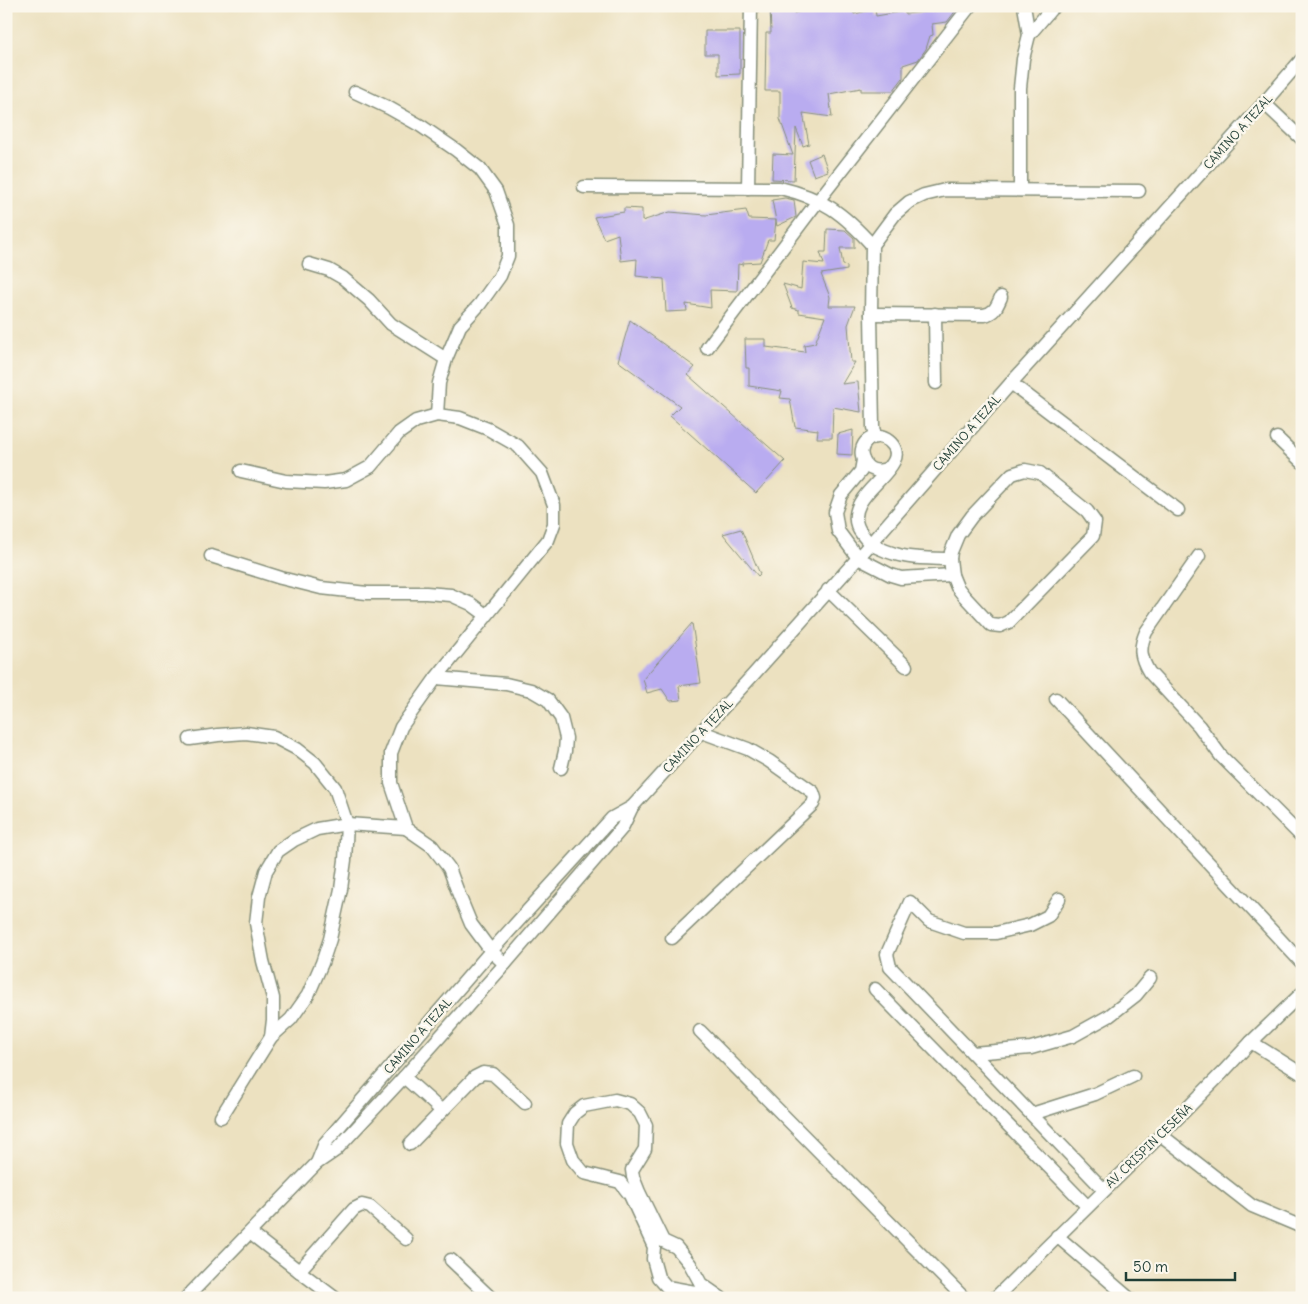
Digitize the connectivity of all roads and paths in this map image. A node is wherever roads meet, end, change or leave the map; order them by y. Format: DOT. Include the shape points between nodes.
graph roads {
  1 [pos="751,6"];
  2 [pos="970,6"];
  3 [pos="1024,6"];
  4 [pos="1055,6"];
  5 [pos="1029,35"];
  6 [pos="1302,59"];
  7 [pos="355,92"];
  8 [pos="1264,103"];
  9 [pos="1302,138"];
  10 [pos="584,187"];
  11 [pos="748,188"];
  12 [pos="1020,190"];
  13 [pos="1139,191"];
  14 [pos="818,201"];
  15 [pos="872,245"];
  16 [pos="309,264"];
  17 [pos="1001,297"];
  18 [pos="871,314"];
  19 [pos="935,314"];
  20 [pos="707,348"];
  21 [pos="446,359"];
  22 [pos="936,383"];
  23 [pos="1011,383"];
  24 [pos="437,415"];
  25 [pos="875,437"];
  26 [pos="1278,438"];
  27 [pos="863,460"];
  28 [pos="1302,462"];
  29 [pos="889,467"];
  30 [pos="241,471"];
  31 [pos="1178,510"];
  32 [pos="870,544"];
  33 [pos="211,556"];
  34 [pos="1199,556"];
  35 [pos="858,558"];
  36 [pos="950,559"];
  37 [pos="952,576"];
  38 [pos="828,590"];
  39 [pos="486,615"];
  40 [pos="906,666"];
  41 [pos="436,678"];
  42 [pos="1056,699"];
  43 [pos="702,732"];
  44 [pos="190,739"];
  45 [pos="561,768"];
  46 [pos="632,807"];
  47 [pos="347,824"];
  48 [pos="406,828"];
  49 [pos="1302,837"];
  50 [pos="1060,899"];
  51 [pos="672,938"];
  52 [pos="491,951"];
  53 [pos="1302,963"];
  54 [pos="505,964"];
  55 [pos="1150,978"];
  56 [pos="875,990"];
  57 [pos="1302,993"];
  58 [pos="700,1031"];
  59 [pos="271,1037"];
  60 [pos="1251,1042"];
  61 [pos="973,1053"];
  62 [pos="1302,1074"];
  63 [pos="1133,1076"];
  64 [pos="404,1077"];
  65 [pos="525,1103"];
  66 [pos="442,1111"];
  67 [pos="1032,1114"];
  68 [pos="221,1117"];
  69 [pos="1161,1135"];
  70 [pos="410,1144"];
  71 [pos="317,1163"];
  72 [pos="1104,1190"];
  73 [pos="1088,1206"];
  74 [pos="1302,1227"];
  75 [pos="250,1233"];
  76 [pos="1057,1236"];
  77 [pos="406,1239"];
  78 [pos="451,1260"];
  79 [pos="298,1271"];
  80 [pos="186,1298"];
  81 [pos="335,1298"];
  82 [pos="491,1298"];
  83 [pos="704,1298"];
  84 [pos="721,1298"];
  85 [pos="964,1298"];
  86 [pos="995,1298"];
  87 [pos="1130,1298"];
  1 -- 11 [label="street"];
  2 -- 14 [label="street"];
  3 -- 5 [label="street"];
  4 -- 5 [label="street"];
  5 -- 12 [label="street" via="1020,88"];
  6 -- 8 [label="street, CAMINO A TEZAL"];
  7 -- 21 [label="street" via="421,126 480,169 496,191 508,225 508,256 500,276 460,326"];
  8 -- 9 [label="street"];
  8 -- 23 [label="street, CAMINO A TEZAL"];
  10 -- 11 [label="street"];
  11 -- 14 [label="street" via="780,188"];
  12 -- 13 [label="street"];
  12 -- 15 [label="street" via="945,190 924,195 895,214"];
  14 -- 15 [label="street" via="835,210"];
  14 -- 20 [label="street"];
  15 -- 18 [label="street"];
  16 -- 21 [label="street" via="343,278 391,324"];
  17 -- 19 [label="street" via="990,314"];
  18 -- 19 [label="street"];
  18 -- 25 [label="street"];
  19 -- 22 [label="street"];
  21 -- 24 [label="street" via="439,383"];
  23 -- 31 [label="street"];
  23 -- 32 [label="street, CAMINO A TEZAL"];
  24 -- 30 [label="street" via="416,421 399,434 370,467 346,480 324,483 286,481"];
  24 -- 39 [label="street" via="460,418 518,446 542,473 554,506 554,524 548,540"];
  25 -- 27 [label="street" via="863,446"];
  25 -- 29 [label="street" via="892,443 896,451 895,460"];
  26 -- 28 [label="street"];
  27 -- 29 [label="street" via="874,470"];
  27 -- 35 [label="street" via="861,471 841,495 835,512 838,531"];
  29 -- 32 [label="street" via="859,504 856,515 856,527"];
  32 -- 35 [label="street, CAMINO A TEZAL"];
  32 -- 36 [label="street" via="904,557"];
  33 -- 39 [label="street" via="321,588 367,593 451,595"];
  34 -- 49 [label="street" via="1146,632 1141,652 1144,662 1221,756"];
  35 -- 37 [label="street" via="901,578"];
  35 -- 38 [label="street, CAMINO A TEZAL"];
  36 -- 37 [label="street"];
  36 -- 37 [label="street" via="958,535 972,516 1012,474 1025,470 1040,473 1087,511 1095,522 1093,536 1009,622 1000,626 991,625 964,596"];
  38 -- 40 [label="street"];
  38 -- 43 [label="street, CAMINO A TEZAL"];
  39 -- 41 [label="street"];
  41 -- 45 [label="street" via="506,684 531,690 548,700 561,718 566,738"];
  41 -- 48 [label="street" via="401,727 391,754 391,783"];
  42 -- 53 [label="street"];
  43 -- 46 [label="street, CAMINO A TEZAL"];
  43 -- 51 [label="street" via="748,749 769,761 813,792 815,798 813,804"];
  44 -- 47 [label="street" via="246,733 274,737 297,749 315,762 335,788"];
  46 -- 52 [label="street, CAMINO A TEZAL" via="612,818"];
  46 -- 54 [label="street, CAMINO A TEZAL" via="622,828"];
  47 -- 48 [label="street"];
  47 -- 59 [label="street" via="341,889 322,963 308,996 291,1019"];
  47 -- 59 [label="street" via="316,830 294,840 278,851 266,871 258,897 256,924 273,998"];
  48 -- 52 [label="street" via="432,846 449,868 471,924"];
  50 -- 61 [label="street" via="1048,916 1030,925 996,933 964,933 929,921 910,902 887,954 890,967"];
  52 -- 54 [label="street"];
  52 -- 71 [label="street, CAMINO A TEZAL" via="325,1143"];
  54 -- 64 [label="street, CAMINO A TEZAL"];
  55 -- 61 [label="street" via="1136,995 1109,1016 1073,1036 1031,1048"];
  56 -- 73 [label="street"];
  57 -- 60 [label="street, AV. CRISPIN CESEÑA"];
  58 -- 85 [label="street"];
  59 -- 68 [label="street"];
  60 -- 62 [label="street"];
  60 -- 69 [label="street, AV. CRISPIN CESEÑA"];
  61 -- 67 [label="street"];
  63 -- 67 [label="street" via="1096,1094"];
  64 -- 66 [label="street"];
  64 -- 71 [label="street, CAMINO A TEZAL" via="336,1150"];
  65 -- 66 [label="street" via="493,1074 483,1073 475,1077"];
  66 -- 70 [label="street"];
  67 -- 72 [label="street"];
  69 -- 72 [label="street, AV. CRISPIN CESEÑA"];
  69 -- 74 [label="street" via="1252,1206"];
  71 -- 75 [label="street, CAMINO A TEZAL"];
  72 -- 73 [label="street, AV. CRISPIN CESEÑA"];
  73 -- 76 [label="street, AV. CRISPIN CESEÑA"];
  75 -- 79 [label="street"];
  75 -- 80 [label="street, CAMINO A TEZAL"];
  76 -- 86 [label="street, AV. CRISPIN CESEÑA"];
  76 -- 87 [label="street"];
  77 -- 79 [label="street" via="370,1206 362,1205 354,1209"];
  78 -- 82 [label="street"];
  79 -- 81 [label="street"];
  83 -- 84 [label="street" via="695,1292 667,1287 658,1277 654,1247 630,1194 620,1182 584,1173 573,1160 567,1143 568,1124 584,1106 615,1100 630,1104 640,1114 646,1125 645,1149 632,1170 639,1192 663,1241 676,1247 701,1284"];
}
